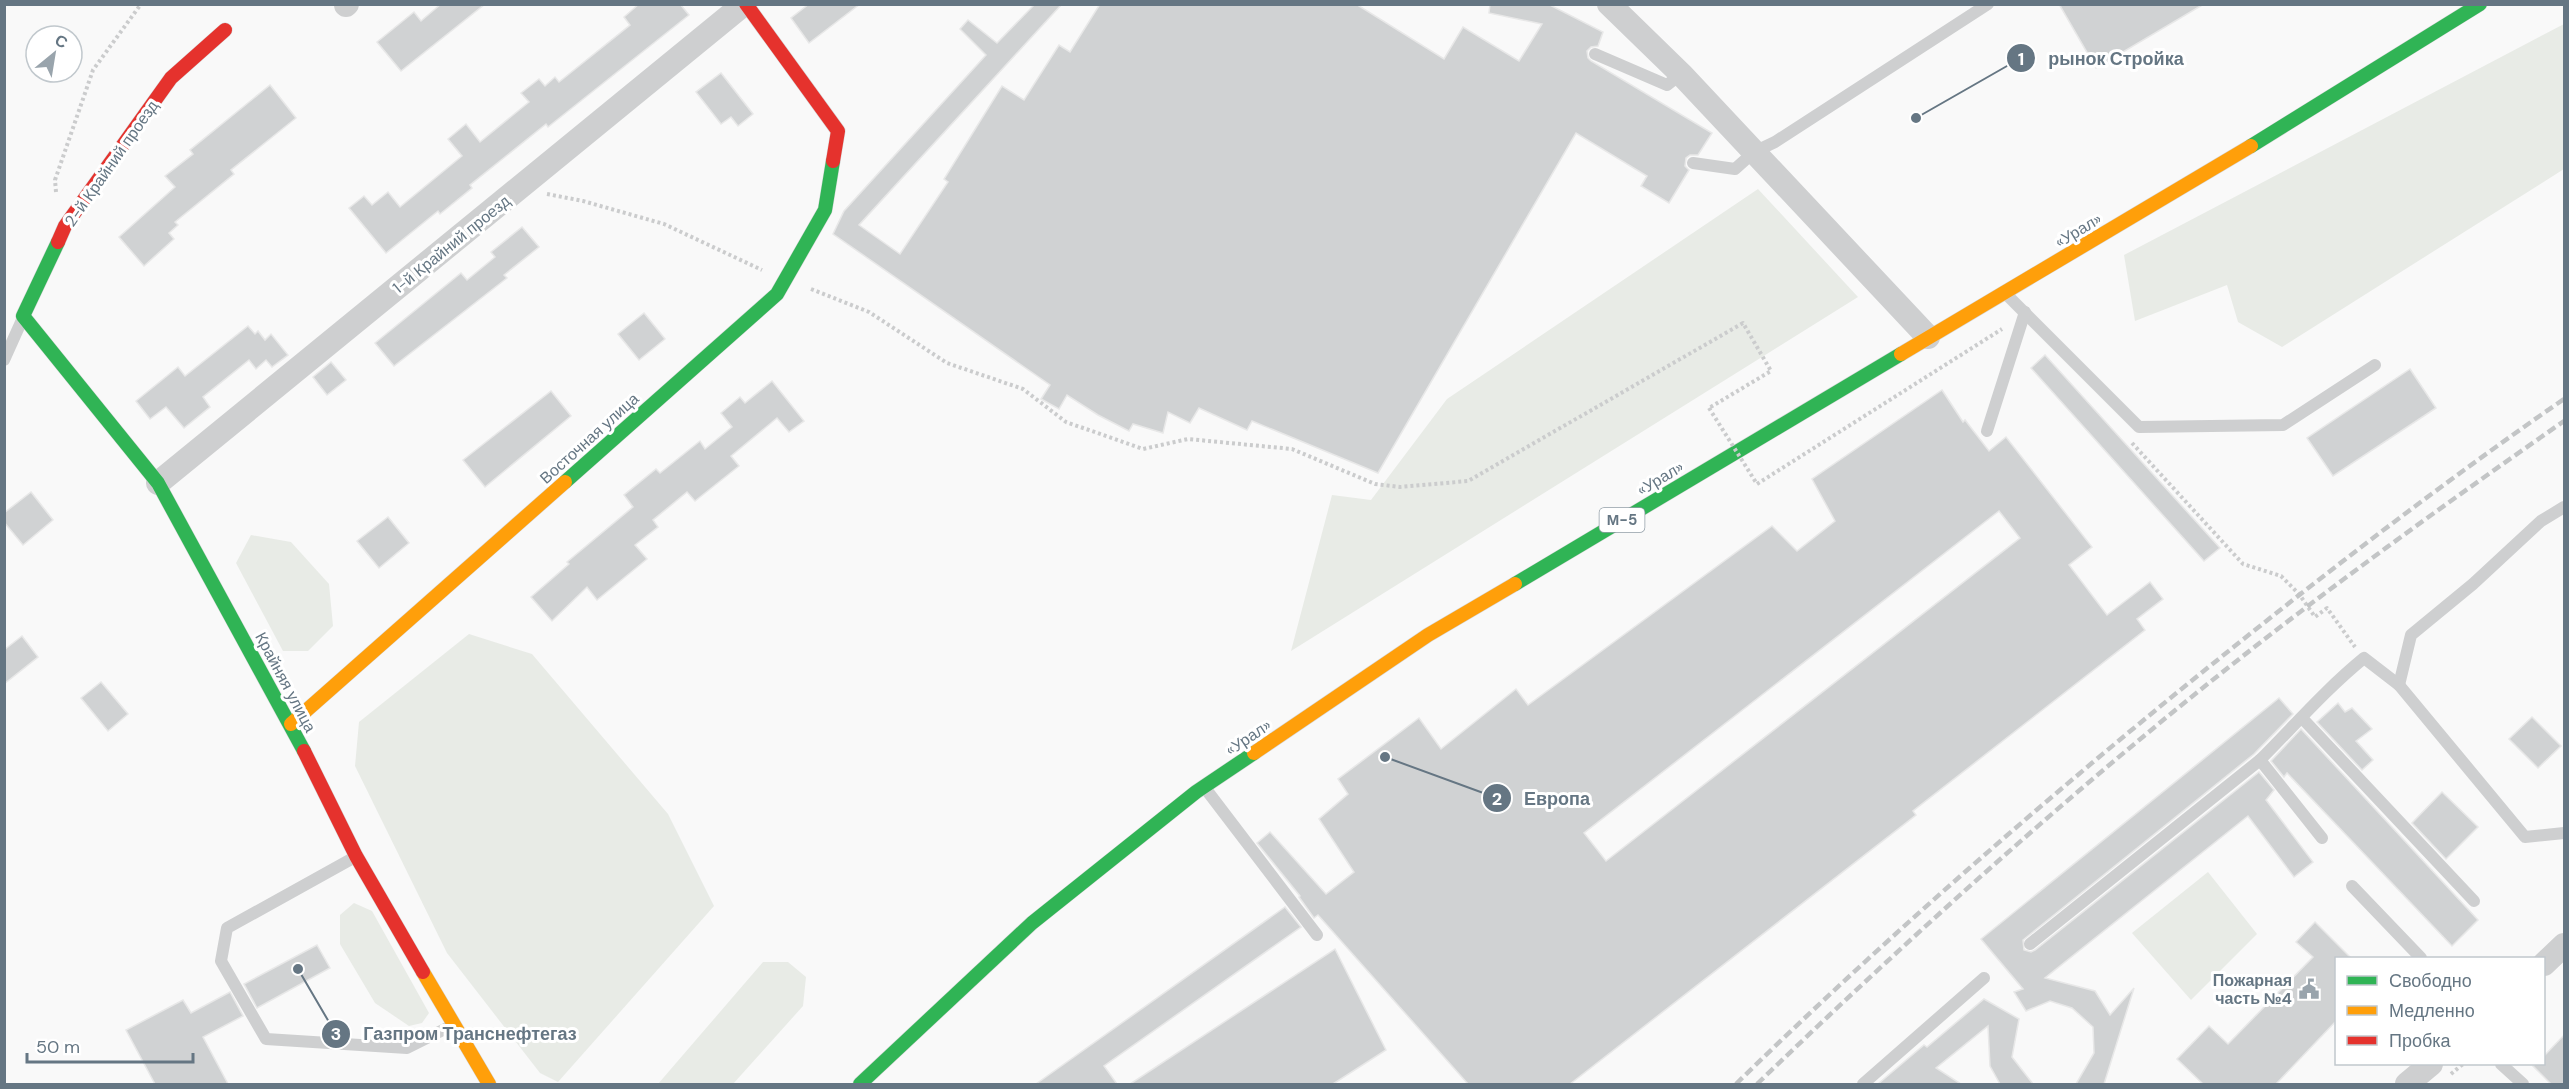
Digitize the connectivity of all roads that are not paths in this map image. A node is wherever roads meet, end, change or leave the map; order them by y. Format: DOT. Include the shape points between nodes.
graph roads {
  1 [pos="745,4"];
  2 [pos="1609,4"];
  3 [pos="1988,4"];
  4 [pos="2480,4"];
  5 [pos="2489,4"];
  6 [pos="225,30"];
  7 [pos="2438,30"];
  8 [pos="1595,54"];
  9 [pos="1681,74"];
  10 [pos="1754,152"];
  11 [pos="1693,163"];
  12 [pos="2005,293"];
  13 [pos="24,316"];
  14 [pos="2023,317"];
  15 [pos="1928,337"];
  16 [pos="4,360"];
  17 [pos="2375,365"];
  18 [pos="1987,431"];
  19 [pos="158,483"];
  20 [pos="2565,507"];
  21 [pos="2399,685"];
  22 [pos="2302,718"];
  23 [pos="291,724"];
  24 [pos="2260,760"];
  25 [pos="1204,787"];
  26 [pos="2565,833"];
  27 [pos="2322,838"];
  28 [pos="356,856"];
  29 [pos="2352,886"];
  30 [pos="2474,901"];
  31 [pos="1317,935"];
  32 [pos="2030,944"];
  33 [pos="2565,945"];
  34 [pos="2420,957"];
  35 [pos="2545,963"];
  36 [pos="1984,978"];
  37 [pos="454,1025"];
  38 [pos="2430,1065"];
  39 [pos="2502,1065"];
  40 [pos="489,1084"];
  41 [pos="860,1084"];
  42 [pos="1863,1084"];
  43 [pos="2407,1084"];
  44 [pos="2523,1084"];
  1 -- 19 [label="street, 1-й Крайний проезд"];
  1 -- 23 [label="main road, Восточная улица" via="838,131 825,210 777,294"];
  2 -- 9 [label="street"];
  3 -- 10 [label="lane"];
  4 -- 7 [label="main road, «Урал» / М-5"];
  5 -- 7 [label="main road, «Урал» / М-5"];
  6 -- 13 [label="main road, 2-й Крайний проезд" via="171,78 65,226"];
  7 -- 12 [label="main road, «Урал» / М-5"];
  8 -- 9 [label="lane" via="1666,85"];
  9 -- 10 [label="street"];
  10 -- 11 [label="lane" via="1735,169"];
  10 -- 15 [label="street"];
  12 -- 14 [label="lane"];
  12 -- 15 [label="main road, «Урал» / М-5"];
  13 -- 16 [label="lane"];
  13 -- 19 [label="main road, Крайняя улица"];
  14 -- 17 [label="lane" via="2139,427 2283,425"];
  14 -- 18 [label="lane"];
  15 -- 25 [label="main road, «Урал» / М-5" via="1428,635"];
  19 -- 23 [label="main road, Крайняя улица"];
  20 -- 21 [label="lane" via="2541,521 2410,635"];
  21 -- 22 [label="lane" via="2364,658 2332,683"];
  21 -- 26 [label="lane" via="2526,837"];
  22 -- 24 [label="lane"];
  22 -- 30 [label="lane"];
  23 -- 28 [label="main road, Крайняя улица"];
  24 -- 27 [label="lane"];
  24 -- 32 [label="lane"];
  25 -- 31 [label="lane"];
  25 -- 41 [label="main road, «Урал» / М-5" via="1032,923"];
  28 -- 37 [label="main road, Крайняя улица"];
  28 -- 37 [label="lane" via="227,928 221,961 266,1039 407,1048"];
  29 -- 34 [label="lane"];
  33 -- 35 [label="street"];
  36 -- 42 [label="lane"];
  37 -- 40 [label="main road, Крайняя улица"];
  38 -- 43 [label="street"];
  39 -- 44 [label="lane"];
}
